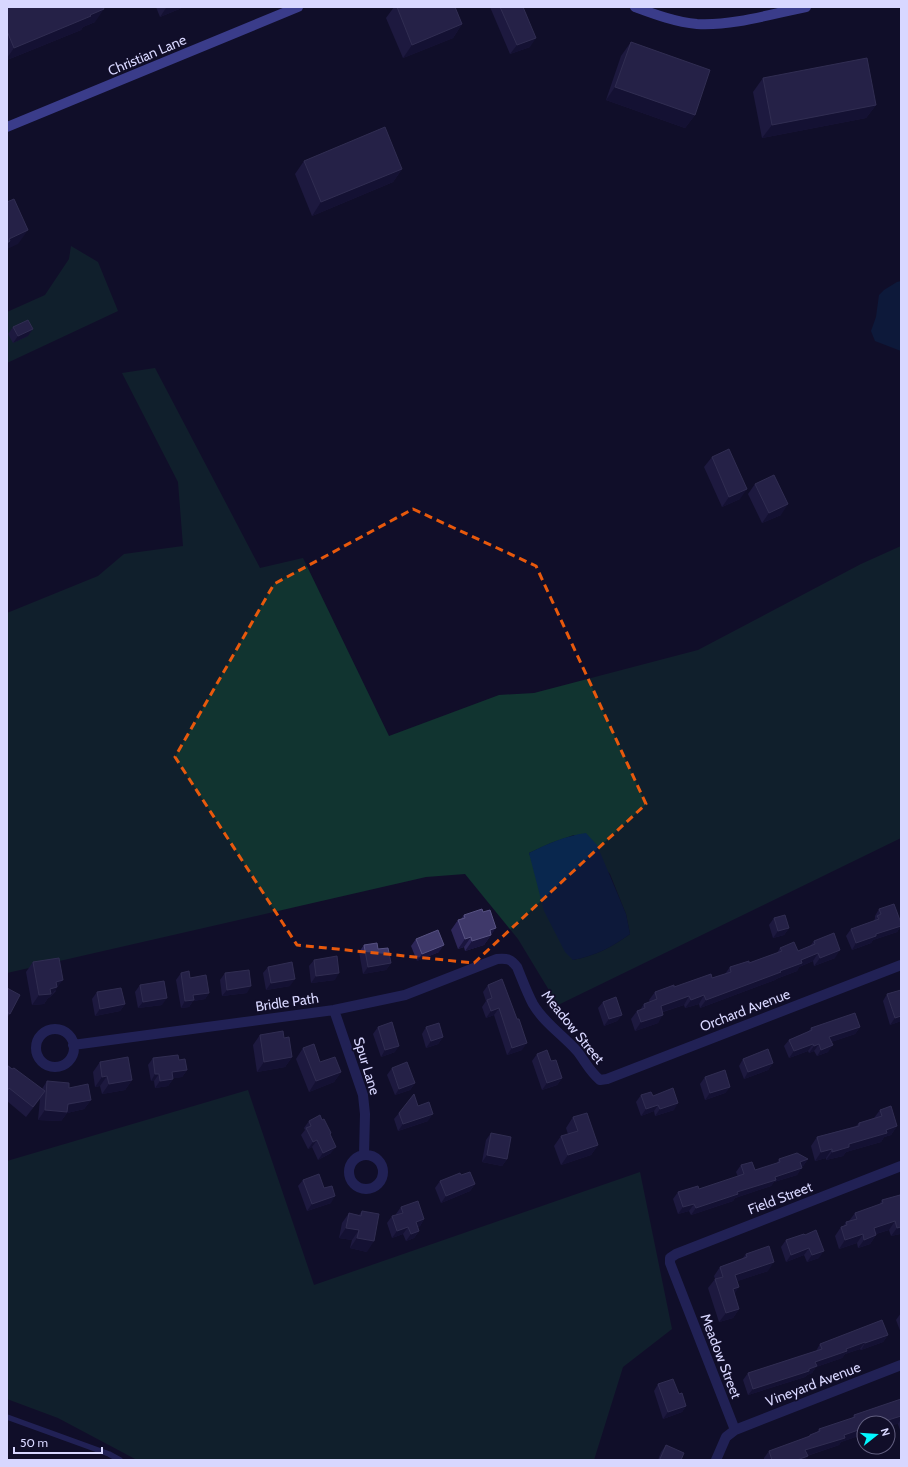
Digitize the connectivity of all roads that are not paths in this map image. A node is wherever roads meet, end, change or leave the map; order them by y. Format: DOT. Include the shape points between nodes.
graph roads {
  1 [pos="298,7"];
  2 [pos="634,7"];
  3 [pos="806,7"];
  4 [pos="7,127"];
  5 [pos="497,959"];
  6 [pos="901,965"];
  7 [pos="334,1010"];
  8 [pos="73,1045"];
  9 [pos="600,1080"];
  10 [pos="364,1155"];
  11 [pos="901,1166"];
  12 [pos="670,1258"];
  13 [pos="901,1365"];
  14 [pos="7,1417"];
  15 [pos="735,1430"];
  16 [pos="120,1460"];
  17 [pos="716,1460"];
  1 -- 4 [label="main road, Christian Lane"];
  2 -- 3 [label="main road" via="696,24 739,21"];
  5 -- 7 [label="street, Bridle Path" via="405,995"];
  5 -- 9 [label="street, Meadow Street" via="509,959 514,962 533,1004"];
  6 -- 9 [label="street, Orchard Avenue"];
  7 -- 8 [label="street, Bridle Path"];
  7 -- 10 [label="street, Spur Lane" via="363,1095"];
  11 -- 12 [label="street, Field Street"];
  12 -- 15 [label="street, Meadow Street"];
  13 -- 15 [label="street, Vineyard Avenue"];
  14 -- 16 [label="lane"];
  15 -- 17 [label="street" via="726,1437"];
}
